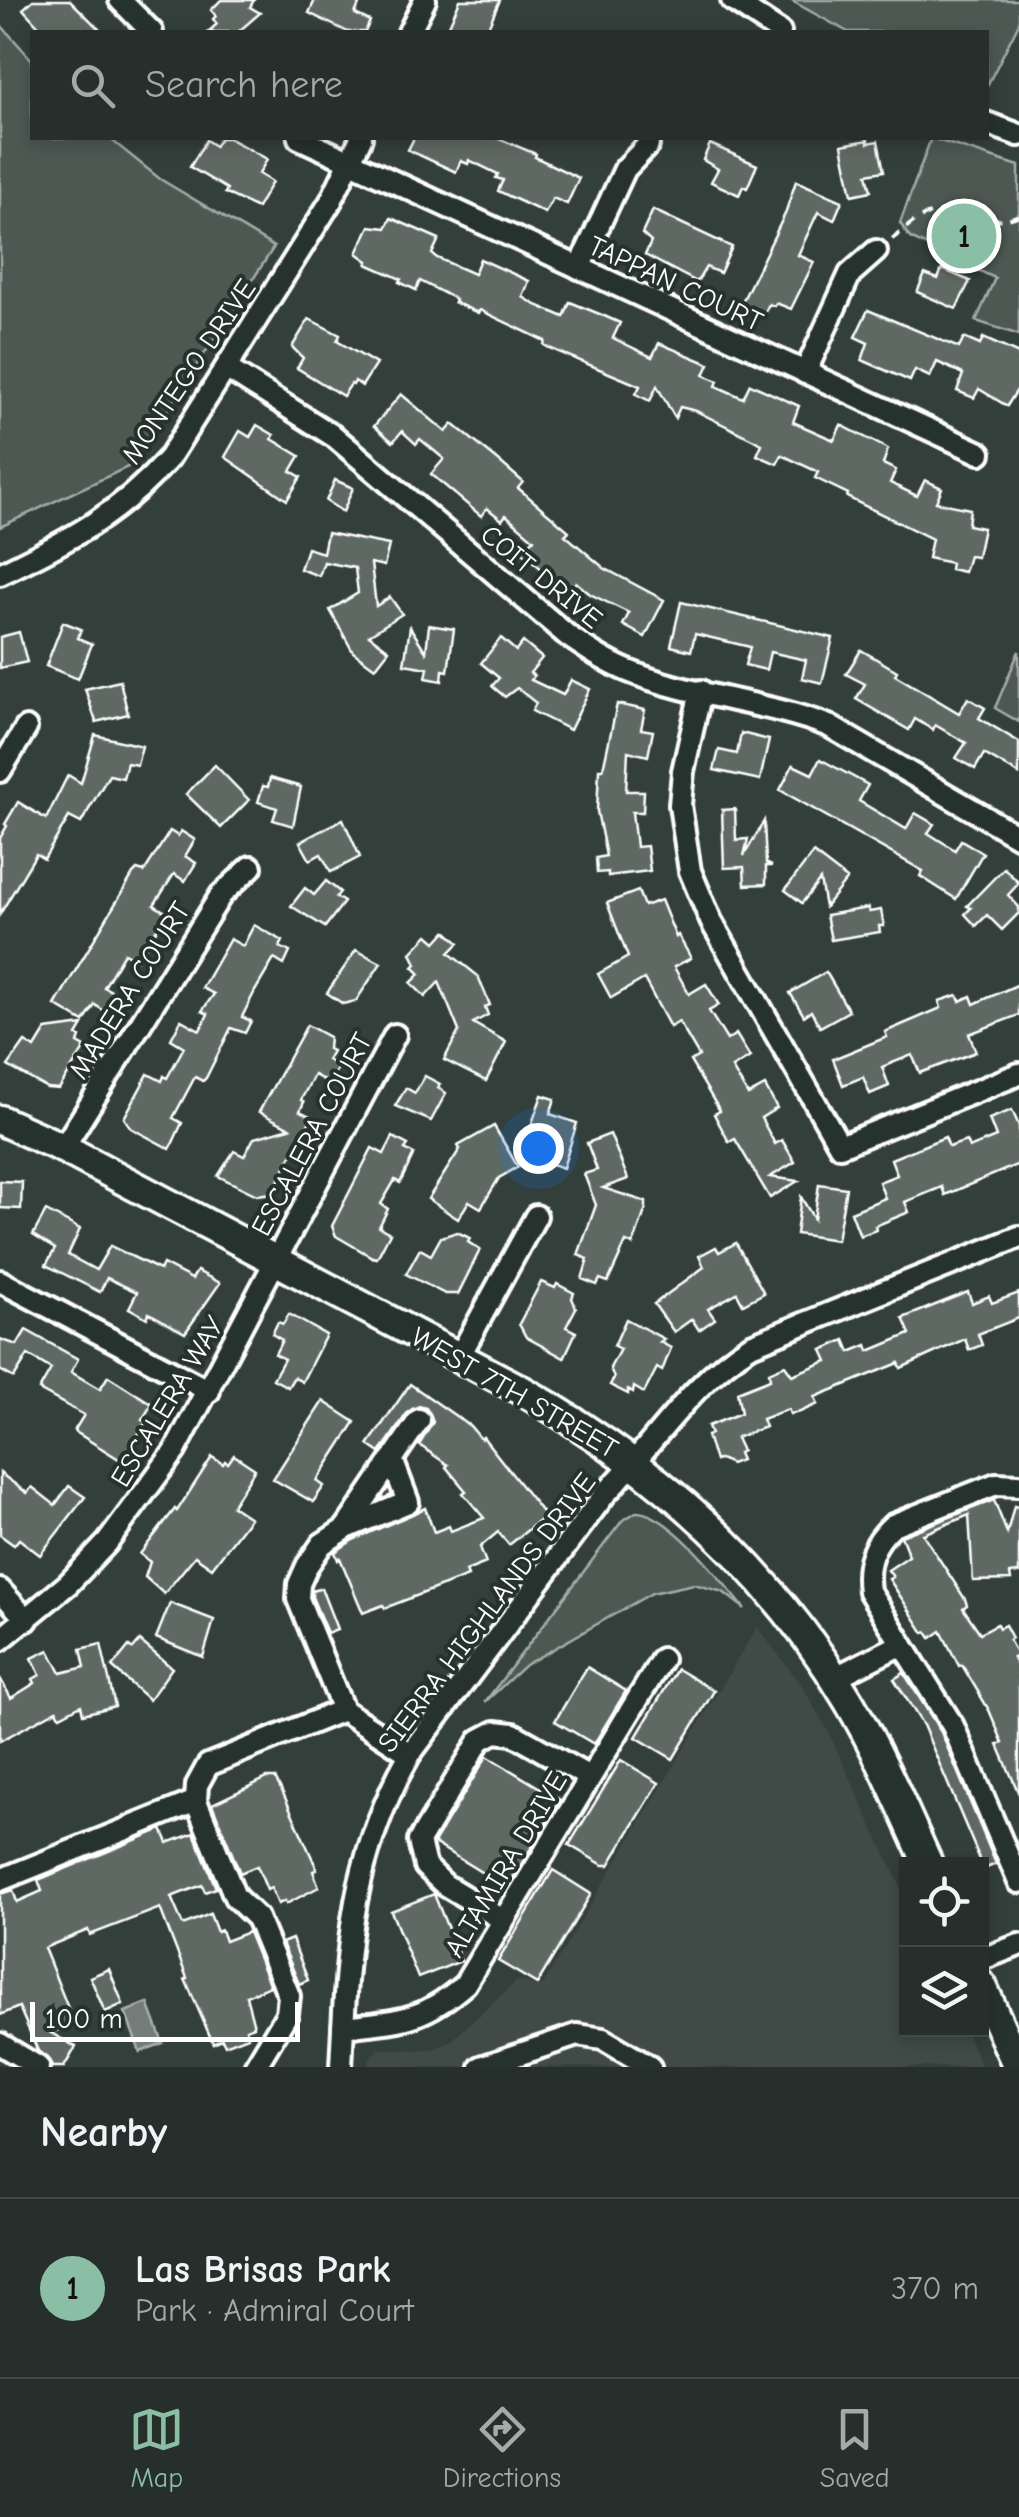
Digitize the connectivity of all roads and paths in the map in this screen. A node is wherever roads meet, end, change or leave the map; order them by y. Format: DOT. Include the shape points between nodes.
graph roads {
  1 [pos="120,0"];
  2 [pos="424,0"];
  3 [pos="732,0"];
  4 [pos="150,30"];
  5 [pos="411,30"];
  6 [pos="777,30"];
  7 [pos="989,124"];
  8 [pos="1019,135"];
  9 [pos="303,140"];
  10 [pos="359,140"];
  11 [pos="648,145"];
  12 [pos="349,162"];
  13 [pos="1019,215"];
  14 [pos="876,251"];
  15 [pos="579,268"];
  16 [pos="226,368"];
  17 [pos="805,372"];
  18 [pos="980,454"];
  19 [pos="0,574"];
  20 [pos="701,691"];
  21 [pos="26,728"];
  22 [pos="0,771"];
  23 [pos="1019,837"];
  24 [pos="251,867"];
  25 [pos="395,1035"];
  26 [pos="1019,1074"];
  27 [pos="0,1120"];
  28 [pos="63,1148"];
  29 [pos="536,1216"];
  30 [pos="1019,1237"];
  31 [pos="275,1259"];
  32 [pos="0,1281"];
  33 [pos="459,1357"];
  34 [pos="209,1392"];
  35 [pos="419,1420"];
  36 [pos="393,1462"];
  37 [pos="635,1464"];
  38 [pos="1019,1484"];
  39 [pos="345,1529"];
  40 [pos="0,1590"];
  41 [pos="27,1620"];
  42 [pos="0,1640"];
  43 [pos="900,1645"];
  44 [pos="662,1658"];
  45 [pos="834,1678"];
  46 [pos="343,1710"];
  47 [pos="410,1754"];
  48 [pos="590,1777"];
  49 [pos="196,1800"];
  50 [pos="925,1857"];
  51 [pos="0,1880"];
  52 [pos="1019,1882"];
  53 [pos="504,1920"];
  54 [pos="1019,1945"];
  55 [pos="989,1957"];
  56 [pos="989,2002"];
  57 [pos="342,2027"];
  58 [pos="0,2044"];
  59 [pos="38,2067"];
  60 [pos="254,2067"];
  61 [pos="340,2067"];
  62 [pos="480,2067"];
  63 [pos="650,2067"];
  64 [pos="1018,2067"];
  1 -- 4 [label="street"];
  2 -- 5 [label="street"];
  3 -- 6 [label="street"];
  7 -- 8 [label="street"];
  9 -- 12 [label="street, TAPPAN COURT"];
  10 -- 12 [label="street, MONTEGO DRIVE"];
  11 -- 15 [label="street" via="625,169"];
  12 -- 15 [label="street, TAPPAN COURT"];
  12 -- 16 [label="street, MONTEGO DRIVE"];
  13 -- 14 [label="path" via="922,216"];
  14 -- 17 [label="street" via="850,274"];
  15 -- 17 [label="street, TAPPAN COURT"];
  16 -- 19 [label="street, MONTEGO DRIVE" via="140,491 107,517"];
  16 -- 20 [label="street, COIT DRIVE" via="335,436 568,636 629,671"];
  17 -- 18 [label="street, TAPPAN COURT"];
  20 -- 23 [label="street, COIT DRIVE" via="829,726"];
  20 -- 26 [label="street" via="680,805 690,870 701,902 840,1146"];
  21 -- 22 [label="street"];
  24 -- 28 [label="street, MADERA COURT" via="221,895"];
  25 -- 31 [label="street, ESCALERA COURT"];
  27 -- 28 [label="main road, WEST 7TH STREET"];
  28 -- 31 [label="main road, WEST 7TH STREET"];
  29 -- 33 [label="street"];
  30 -- 37 [label="street, SIERRA HIGHLANDS DRIVE" via="751,1344 706,1378"];
  31 -- 33 [label="main road, WEST 7TH STREET"];
  31 -- 34 [label="street, ESCALERA WAY"];
  32 -- 34 [label="street"];
  33 -- 37 [label="main road, WEST 7TH STREET" via="560,1412"];
  34 -- 41 [label="street, ESCALERA WAY" via="144,1498"];
  35 -- 36 [label="street"];
  36 -- 39 [label="street"];
  36 -- 39 [label="street" via="408,1502"];
  37 -- 45 [label="main road, WEST 7TH STREET" via="730,1546"];
  37 -- 47 [label="street, SIERRA HIGHLANDS DRIVE" via="605,1494"];
  38 -- 43 [label="street" via="996,1484 894,1524 880,1536 869,1560 869,1591"];
  39 -- 46 [label="street" via="322,1544 307,1566 298,1599"];
  40 -- 41 [label="street"];
  41 -- 42 [label="street, ESCALERA WAY"];
  43 -- 45 [label="street"];
  43 -- 52 [label="street" via="954,1726"];
  44 -- 48 [label="street, ALTAMIRA DRIVE"];
  45 -- 50 [label="main road, WEST 7TH STREET"];
  46 -- 47 [label="street"];
  46 -- 49 [label="street" via="208,1765"];
  47 -- 57 [label="street, SIERRA HIGHLANDS DRIVE" via="381,1810 356,1892"];
  48 -- 53 [label="street, ALTAMIRA DRIVE"];
  48 -- 53 [label="street" via="513,1734 495,1732 480,1740 419,1842 435,1876"];
  49 -- 51 [label="street"];
  49 -- 60 [label="street" via="235,1898 257,1918 289,1996 288,2014"];
  53 -- 57 [label="street, ALTAMIRA DRIVE" via="465,1984 438,2007 410,2019"];
  54 -- 55 [label="street"];
  56 -- 64 [label="main road"];
  57 -- 61 [label="street, SIERRA HIGHLANDS DRIVE"];
  58 -- 59 [label="street"];
  62 -- 63 [label="street" via="576,2035 603,2039"];
}
